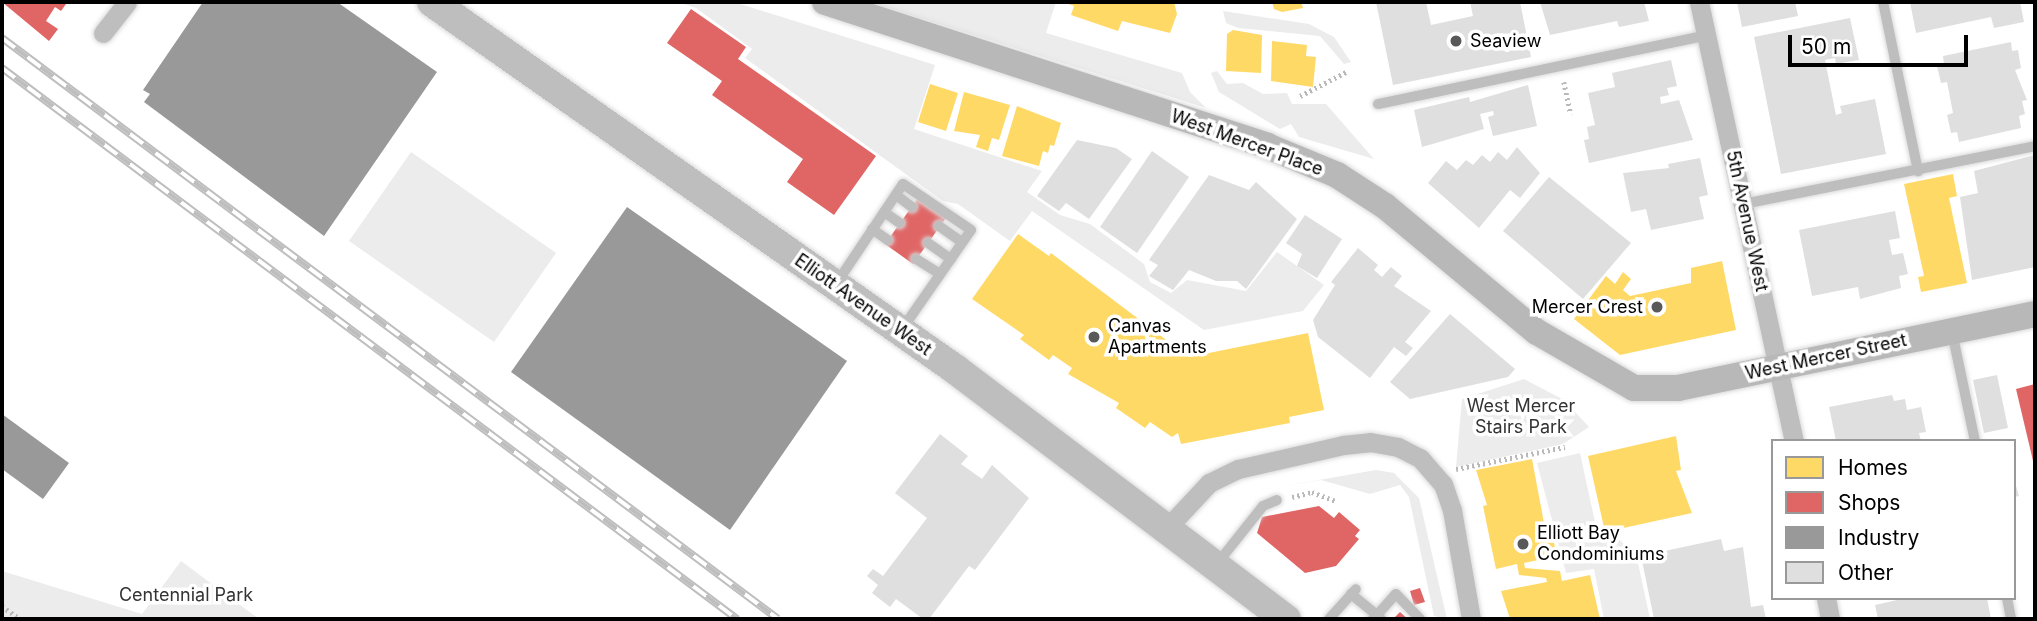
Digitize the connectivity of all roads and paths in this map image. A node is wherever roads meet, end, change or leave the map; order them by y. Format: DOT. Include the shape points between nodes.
graph roads {
  1 [pos="127,2"];
  2 [pos="432,2"];
  3 [pos="825,2"];
  4 [pos="1699,2"];
  5 [pos="1884,2"];
  6 [pos="103,33"];
  7 [pos="1707,36"];
  8 [pos="1348,71"];
  9 [pos="1562,74"];
  10 [pos="1300,96"];
  11 [pos="1378,104"];
  12 [pos="1571,114"];
  13 [pos="2035,146"];
  14 [pos="1918,171"];
  15 [pos="896,195"];
  16 [pos="1743,204"];
  17 [pos="912,206"];
  18 [pos="884,212"];
  19 [pos="900,223"];
  20 [pos="939,226"];
  21 [pos="872,229"];
  22 [pos="888,240"];
  23 [pos="962,242"];
  24 [pos="928,243"];
  25 [pos="916,259"];
  26 [pos="951,259"];
  27 [pos="940,274"];
  28 [pos="835,285"];
  29 [pos="2035,314"];
  30 [pos="900,331"];
  31 [pos="1952,331"];
  32 [pos="1779,366"];
  33 [pos="1618,382"];
  34 [pos="1794,439"];
  35 [pos="1975,439"];
  36 [pos="1565,447"];
  37 [pos="1442,471"];
  38 [pos="1277,500"];
  39 [pos="1335,501"];
  40 [pos="1167,528"];
  41 [pos="1216,566"];
  42 [pos="1826,600"];
  43 [pos="2007,600"];
  44 [pos="2,606"];
  45 [pos="1377,618"];
  46 [pos="20,619"];
  47 [pos="1286,619"];
  48 [pos="1329,619"];
  49 [pos="1420,619"];
  50 [pos="1471,619"];
  51 [pos="1830,619"];
  52 [pos="2011,619"];
  1 -- 6 [label="street"];
  2 -- 28 [label="main road, Elliott Avenue West"];
  3 -- 33 [label="main road, West Mercer Place" via="1267,146 1337,175 1385,206 1537,332"];
  4 -- 7 [label="street, 5th Avenue West"];
  5 -- 14 [label="lane"];
  7 -- 11 [label="lane"];
  7 -- 16 [label="street, 5th Avenue West"];
  8 -- 10 [label="path"];
  9 -- 12 [label="path"];
  13 -- 14 [label="lane"];
  14 -- 16 [label="lane"];
  15 -- 17 [label="lane"];
  15 -- 18 [label="lane"];
  15 -- 23 [label="lane" via="903,184 971,230"];
  16 -- 32 [label="street, 5th Avenue West"];
  18 -- 19 [label="lane"];
  18 -- 21 [label="lane"];
  20 -- 23 [label="lane"];
  21 -- 22 [label="lane"];
  21 -- 28 [label="lane"];
  23 -- 26 [label="lane"];
  24 -- 26 [label="lane"];
  25 -- 27 [label="lane"];
  26 -- 27 [label="lane"];
  27 -- 30 [label="lane"];
  28 -- 30 [label="main road, Elliott Avenue West"];
  29 -- 31 [label="main road, West Mercer Street"];
  30 -- 40 [label="main road, Elliott Avenue West"];
  31 -- 32 [label="main road, West Mercer Street"];
  31 -- 35 [label="lane"];
  32 -- 33 [label="main road, West Mercer Street" via="1670,389 1634,388"];
  32 -- 34 [label="street, 5th Avenue West"];
  36 -- 37 [label="path"];
  37 -- 40 [label="street" via="1398,447 1370,442 1282,458 1238,469 1209,483"];
  37 -- 50 [label="street"];
  38 -- 39 [label="path" via="1312,492"];
  38 -- 41 [label="lane" via="1264,506"];
  40 -- 41 [label="main road, Elliott Avenue West"];
  41 -- 47 [label="main road, Elliott Avenue West"];
  42 -- 51 [label="street"];
  43 -- 52 [label="lane"];
  44 -- 46 [label="path"];
  45 -- 48 [label="lane" via="1353,592"];
  45 -- 49 [label="lane" via="1395,594"];
}
